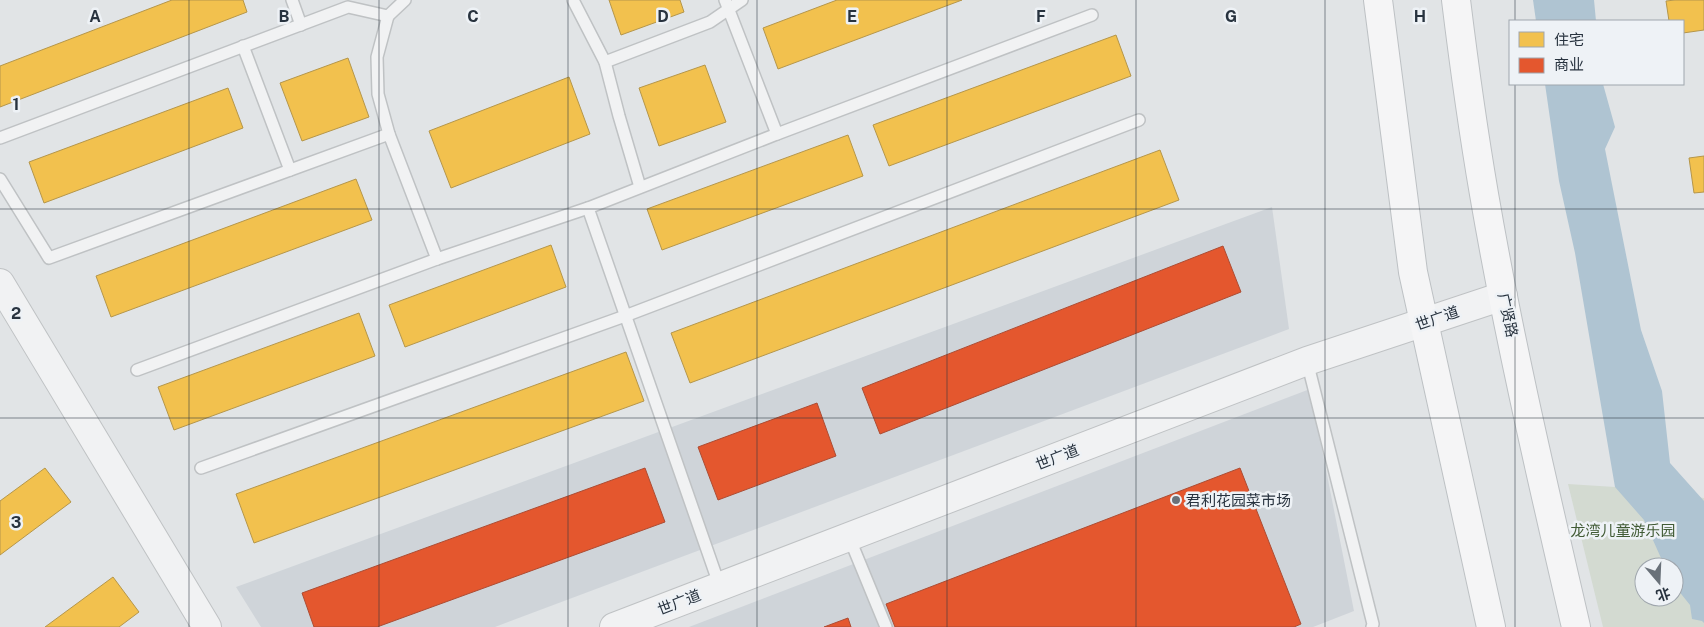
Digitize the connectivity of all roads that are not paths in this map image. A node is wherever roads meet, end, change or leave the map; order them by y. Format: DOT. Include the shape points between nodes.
graph roads {
  1 [pos="292,0"];
  2 [pos="405,0"];
  3 [pos="574,0"];
  4 [pos="742,0"];
  5 [pos="1378,0"];
  6 [pos="1456,0"];
  7 [pos="727,4"];
  8 [pos="1092,15"];
  9 [pos="388,16"];
  10 [pos="301,25"];
  11 [pos="243,46"];
  12 [pos="605,62"];
  13 [pos="1139,120"];
  14 [pos="389,134"];
  15 [pos="777,134"];
  16 [pos="0,138"];
  17 [pos="290,170"];
  18 [pos="0,179"];
  19 [pos="640,187"];
  20 [pos="588,208"];
  21 [pos="437,259"];
  22 [pos="0,284"];
  23 [pos="1503,296"];
  24 [pos="625,316"];
  25 [pos="1424,322"];
  26 [pos="1307,362"];
  27 [pos="137,370"];
  28 [pos="201,468"];
  29 [pos="849,537"];
  30 [pos="720,587"];
  31 [pos="207,627"];
  32 [pos="614,627"];
  33 [pos="886,627"];
  34 [pos="1372,627"];
  35 [pos="1491,627"];
  36 [pos="1576,627"];
  1 -- 10 [label="lane"];
  2 -- 9 [label="lane"];
  3 -- 12 [label="lane"];
  4 -- 7 [label="lane"];
  5 -- 25 [label="main road" via="1413,272"];
  6 -- 23 [label="main road, 广贤路" via="1484,194"];
  7 -- 12 [label="lane" via="710,22"];
  7 -- 15 [label="lane"];
  8 -- 15 [label="lane"];
  9 -- 10 [label="lane" via="348,7"];
  9 -- 14 [label="lane" via="377,66 378,94"];
  10 -- 11 [label="lane"];
  11 -- 16 [label="lane"];
  11 -- 17 [label="lane"];
  12 -- 19 [label="lane"];
  13 -- 24 [label="lane"];
  14 -- 17 [label="lane"];
  14 -- 21 [label="lane"];
  15 -- 19 [label="lane"];
  17 -- 18 [label="lane" via="49,258"];
  19 -- 20 [label="lane"];
  20 -- 21 [label="lane"];
  20 -- 24 [label="lane"];
  21 -- 27 [label="lane"];
  22 -- 31 [label="street"];
  23 -- 25 [label="street, 世广道"];
  23 -- 36 [label="main road, 广贤路"];
  24 -- 28 [label="lane"];
  24 -- 30 [label="lane"];
  25 -- 26 [label="street, 世广道"];
  25 -- 35 [label="main road"];
  26 -- 29 [label="street, 世广道"];
  26 -- 34 [label="lane"];
  29 -- 30 [label="street, 世广道"];
  29 -- 33 [label="lane"];
  30 -- 32 [label="street, 世广道"];
}
